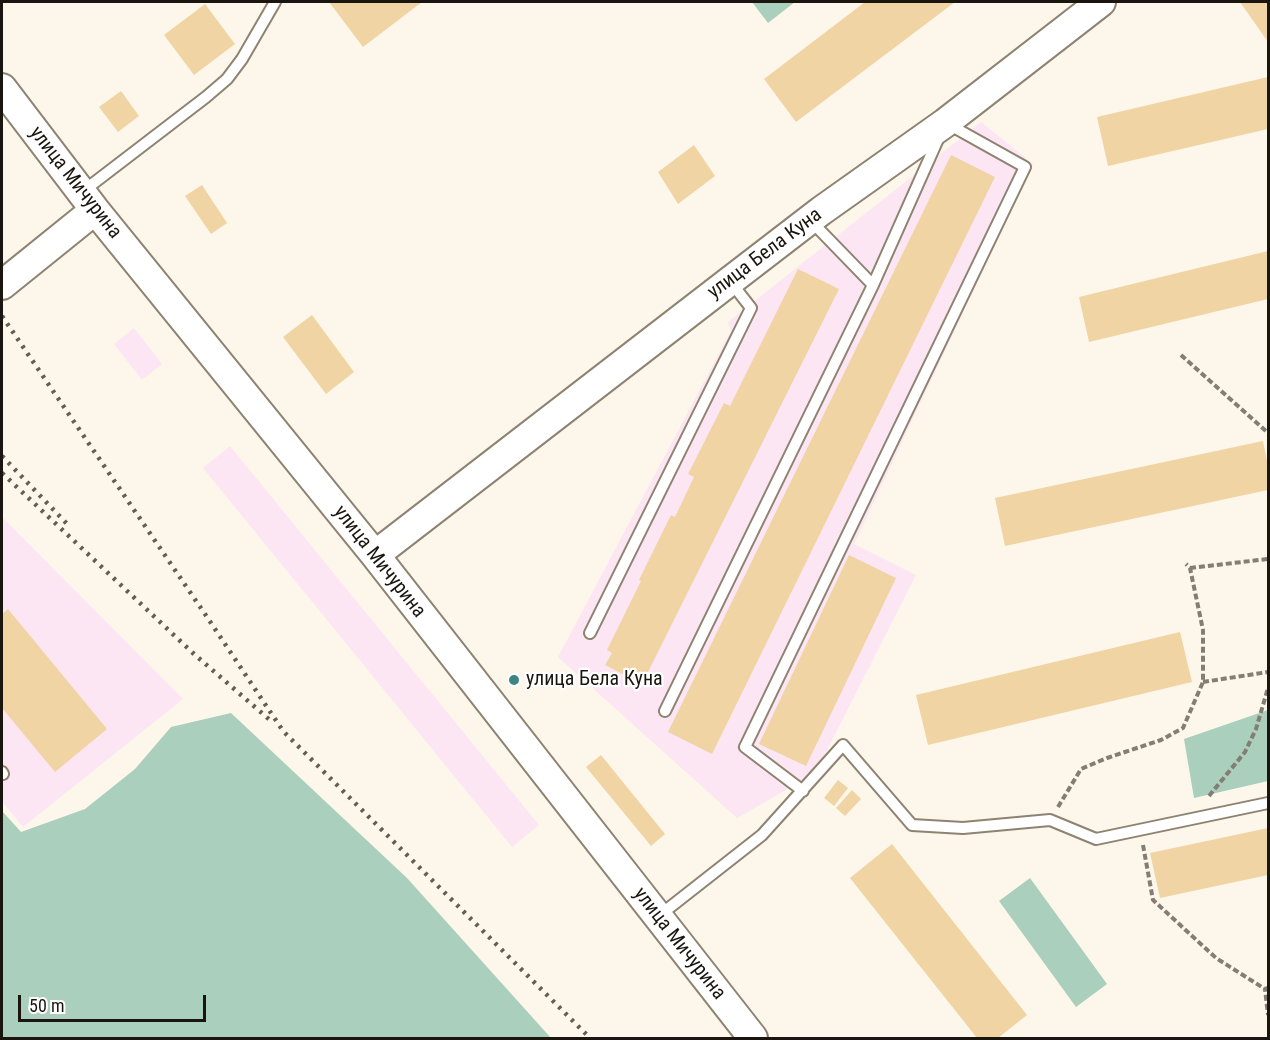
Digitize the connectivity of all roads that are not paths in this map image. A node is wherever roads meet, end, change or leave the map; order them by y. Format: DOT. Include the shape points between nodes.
graph roads {
  1 [pos="275,2"];
  2 [pos="1101,2"];
  3 [pos="2,91"];
  4 [pos="945,123"];
  5 [pos="88,201"];
  6 [pos="810,220"];
  7 [pos="730,280"];
  8 [pos="2,285"];
  9 [pos="873,285"];
  10 [pos="375,555"];
  11 [pos="590,633"];
  12 [pos="665,711"];
  13 [pos="803,791"];
  14 [pos="1269,803"];
  15 [pos="657,917"];
  16 [pos="753,1038"];
  1 -- 5 [label="lane" via="242,59 222,84"];
  2 -- 4 [label="main road, улица Бела Куна"];
  3 -- 5 [label="main road, улица Мичурина"];
  4 -- 6 [label="main road, улица Бела Куна"];
  4 -- 9 [label="lane"];
  4 -- 13 [label="lane" via="1025,167 745,747"];
  5 -- 8 [label="main road"];
  5 -- 10 [label="main road, улица Мичурина"];
  6 -- 7 [label="main road, улица Бела Куна"];
  6 -- 9 [label="lane"];
  7 -- 10 [label="main road, улица Бела Куна"];
  7 -- 11 [label="lane" via="752,308"];
  9 -- 12 [label="lane"];
  10 -- 15 [label="main road, улица Мичурина"];
  13 -- 14 [label="lane" via="843,745 912,825 963,828 1050,820 1096,839"];
  13 -- 15 [label="lane" via="762,835"];
  15 -- 16 [label="main road, улица Мичурина"];
}
